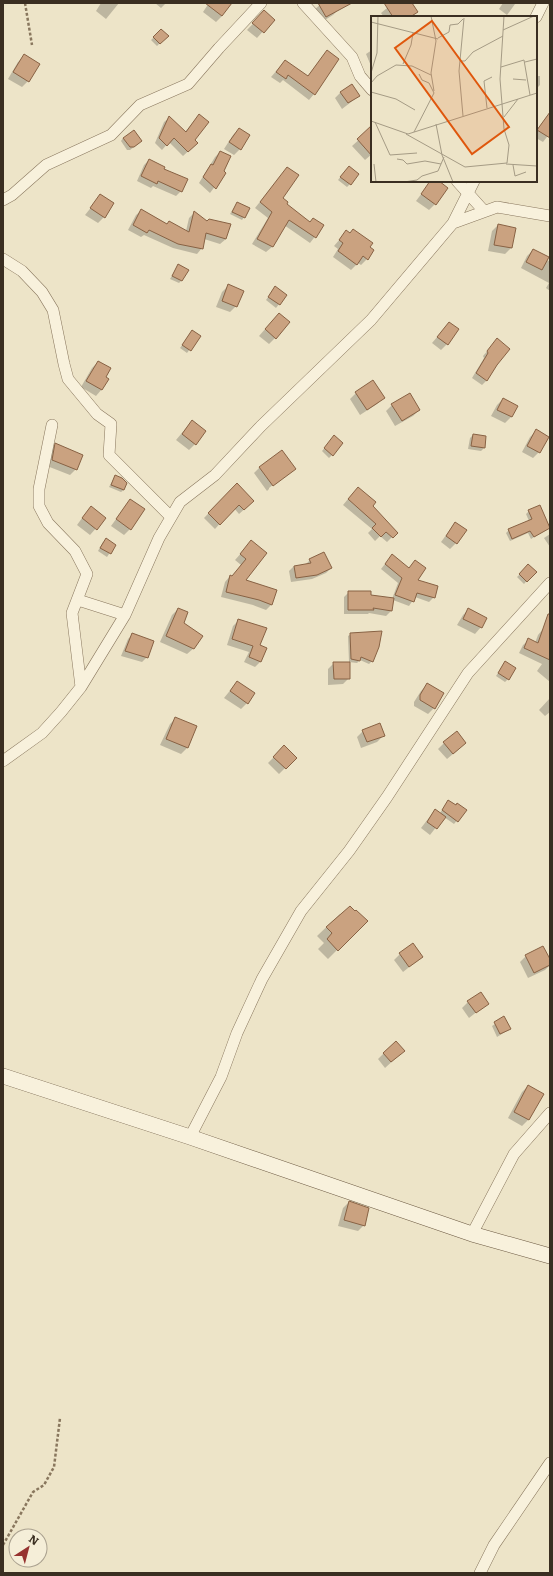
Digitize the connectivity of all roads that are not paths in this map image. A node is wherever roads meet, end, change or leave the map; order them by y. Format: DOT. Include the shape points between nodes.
graph roads {
  1 [pos="261,3"];
  2 [pos="303,3"];
  3 [pos="544,3"];
  4 [pos="537,16"];
  5 [pos="371,89"];
  6 [pos="458,182"];
  7 [pos="474,182"];
  8 [pos="468,195"];
  9 [pos="3,200"];
  10 [pos="484,211"];
  11 [pos="550,216"];
  12 [pos="453,223"];
  13 [pos="3,259"];
  14 [pos="52,425"];
  15 [pos="172,517"];
  16 [pos="549,585"];
  17 [pos="78,600"];
  18 [pos="125,615"];
  19 [pos="80,686"];
  20 [pos="3,761"];
  21 [pos="3,1076"];
  22 [pos="550,1113"];
  23 [pos="190,1137"];
  24 [pos="472,1234"];
  25 [pos="550,1256"];
  26 [pos="550,1463"];
  27 [pos="480,1573"];
  1 -- 9 [label="street" via="188,84 140,106 111,135 46,165"];
  2 -- 5 [label="street" via="352,57 360,76"];
  3 -- 4 [label="street"];
  6 -- 8 [label="street"];
  7 -- 8 [label="street"];
  8 -- 10 [label="street"];
  8 -- 12 [label="street"];
  10 -- 11 [label="street" via="497,207"];
  10 -- 12 [label="street"];
  12 -- 15 [label="street" via="371,320 261,426 215,475 180,502"];
  13 -- 15 [label="street" via="22,271 42,292 53,310 68,379 97,414 111,424 109,455"];
  14 -- 17 [label="street" via="38,506 48,523 75,551 87,574"];
  15 -- 18 [label="street" via="159,538"];
  16 -- 23 [label="street" via="468,673 387,797 349,851 301,911 262,979 237,1033 221,1077"];
  17 -- 18 [label="street"];
  17 -- 19 [label="street" via="72,613"];
  18 -- 19 [label="street"];
  19 -- 20 [label="street" via="62,712 42,733"];
  21 -- 23 [label="street"];
  22 -- 24 [label="street" via="514,1154"];
  23 -- 24 [label="street"];
  24 -- 25 [label="street"];
  26 -- 27 [label="street" via="494,1545"];
}
